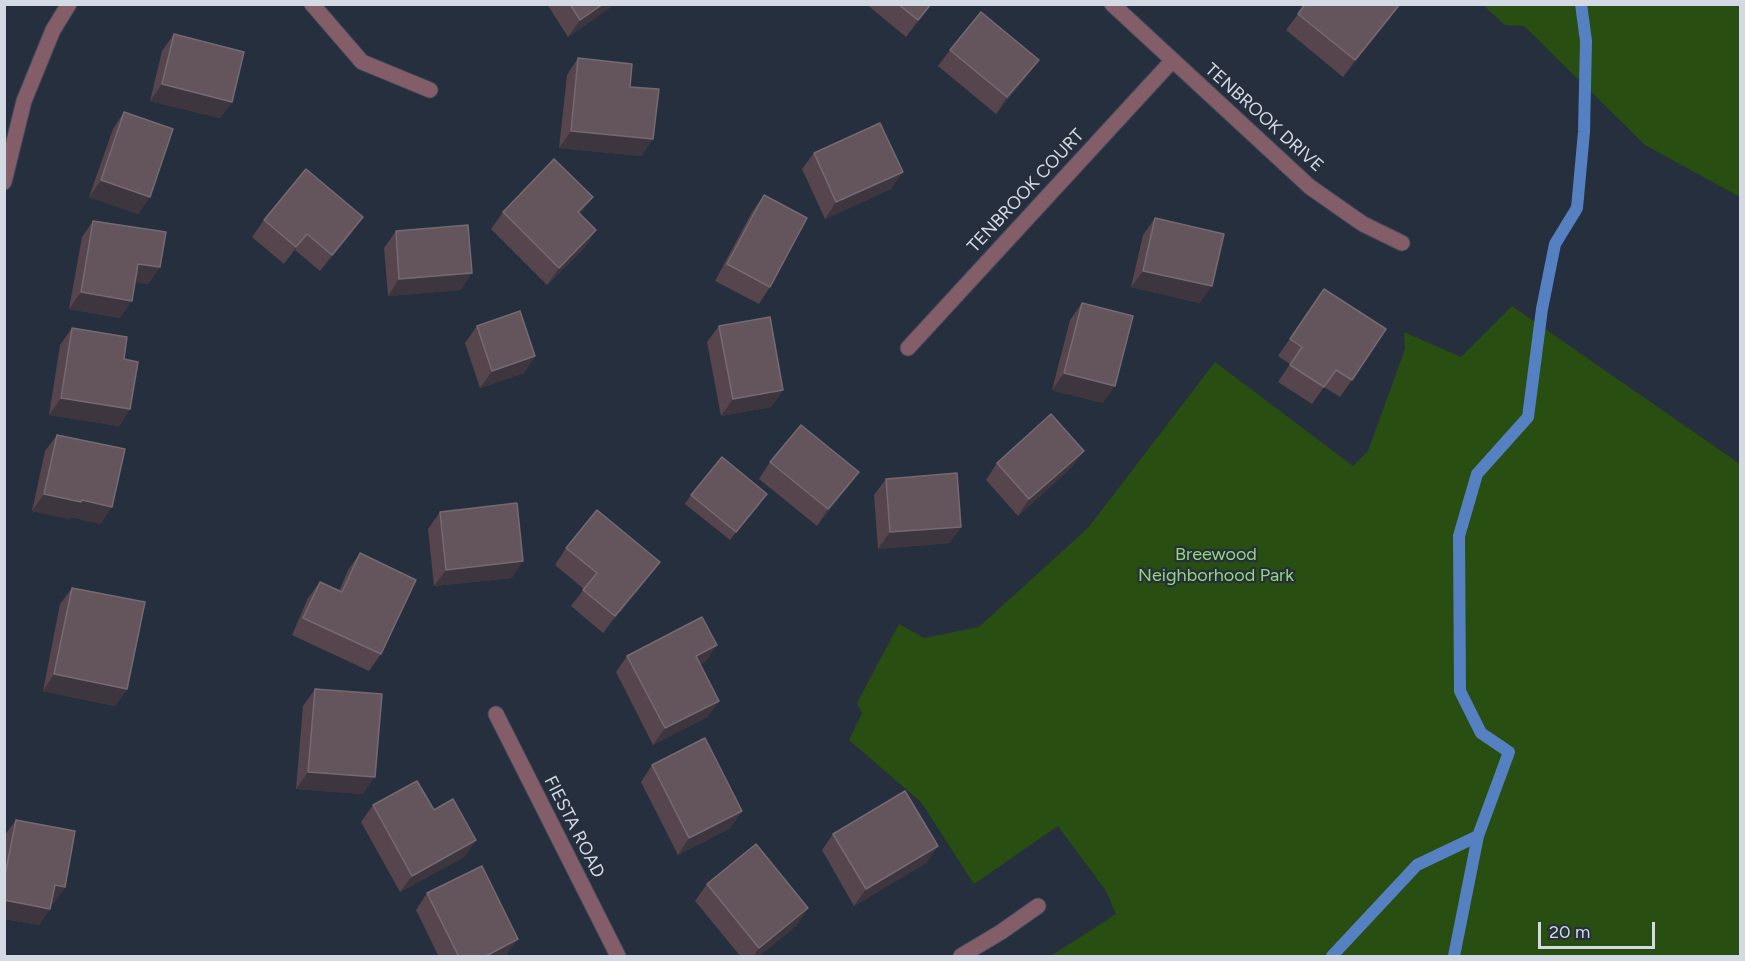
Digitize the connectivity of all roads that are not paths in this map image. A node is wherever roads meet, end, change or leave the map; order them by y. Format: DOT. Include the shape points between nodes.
graph roads {
  1 [pos="69,4"];
  2 [pos="312,4"];
  3 [pos="1112,4"];
  4 [pos="1173,61"];
  5 [pos="430,90"];
  6 [pos="4,183"];
  7 [pos="1402,243"];
  8 [pos="908,348"];
  9 [pos="496,714"];
  10 [pos="1038,906"];
  11 [pos="618,957"];
  12 [pos="961,957"];
  1 -- 6 [label="street" via="53,30 24,101"];
  2 -- 5 [label="street" via="362,62"];
  3 -- 4 [label="street, TENBROOK DRIVE"];
  4 -- 7 [label="street, TENBROOK DRIVE" via="1310,187 1363,224"];
  4 -- 8 [label="street, TENBROOK COURT"];
  9 -- 11 [label="street, FIESTA ROAD"];
  10 -- 12 [label="street"];
}
